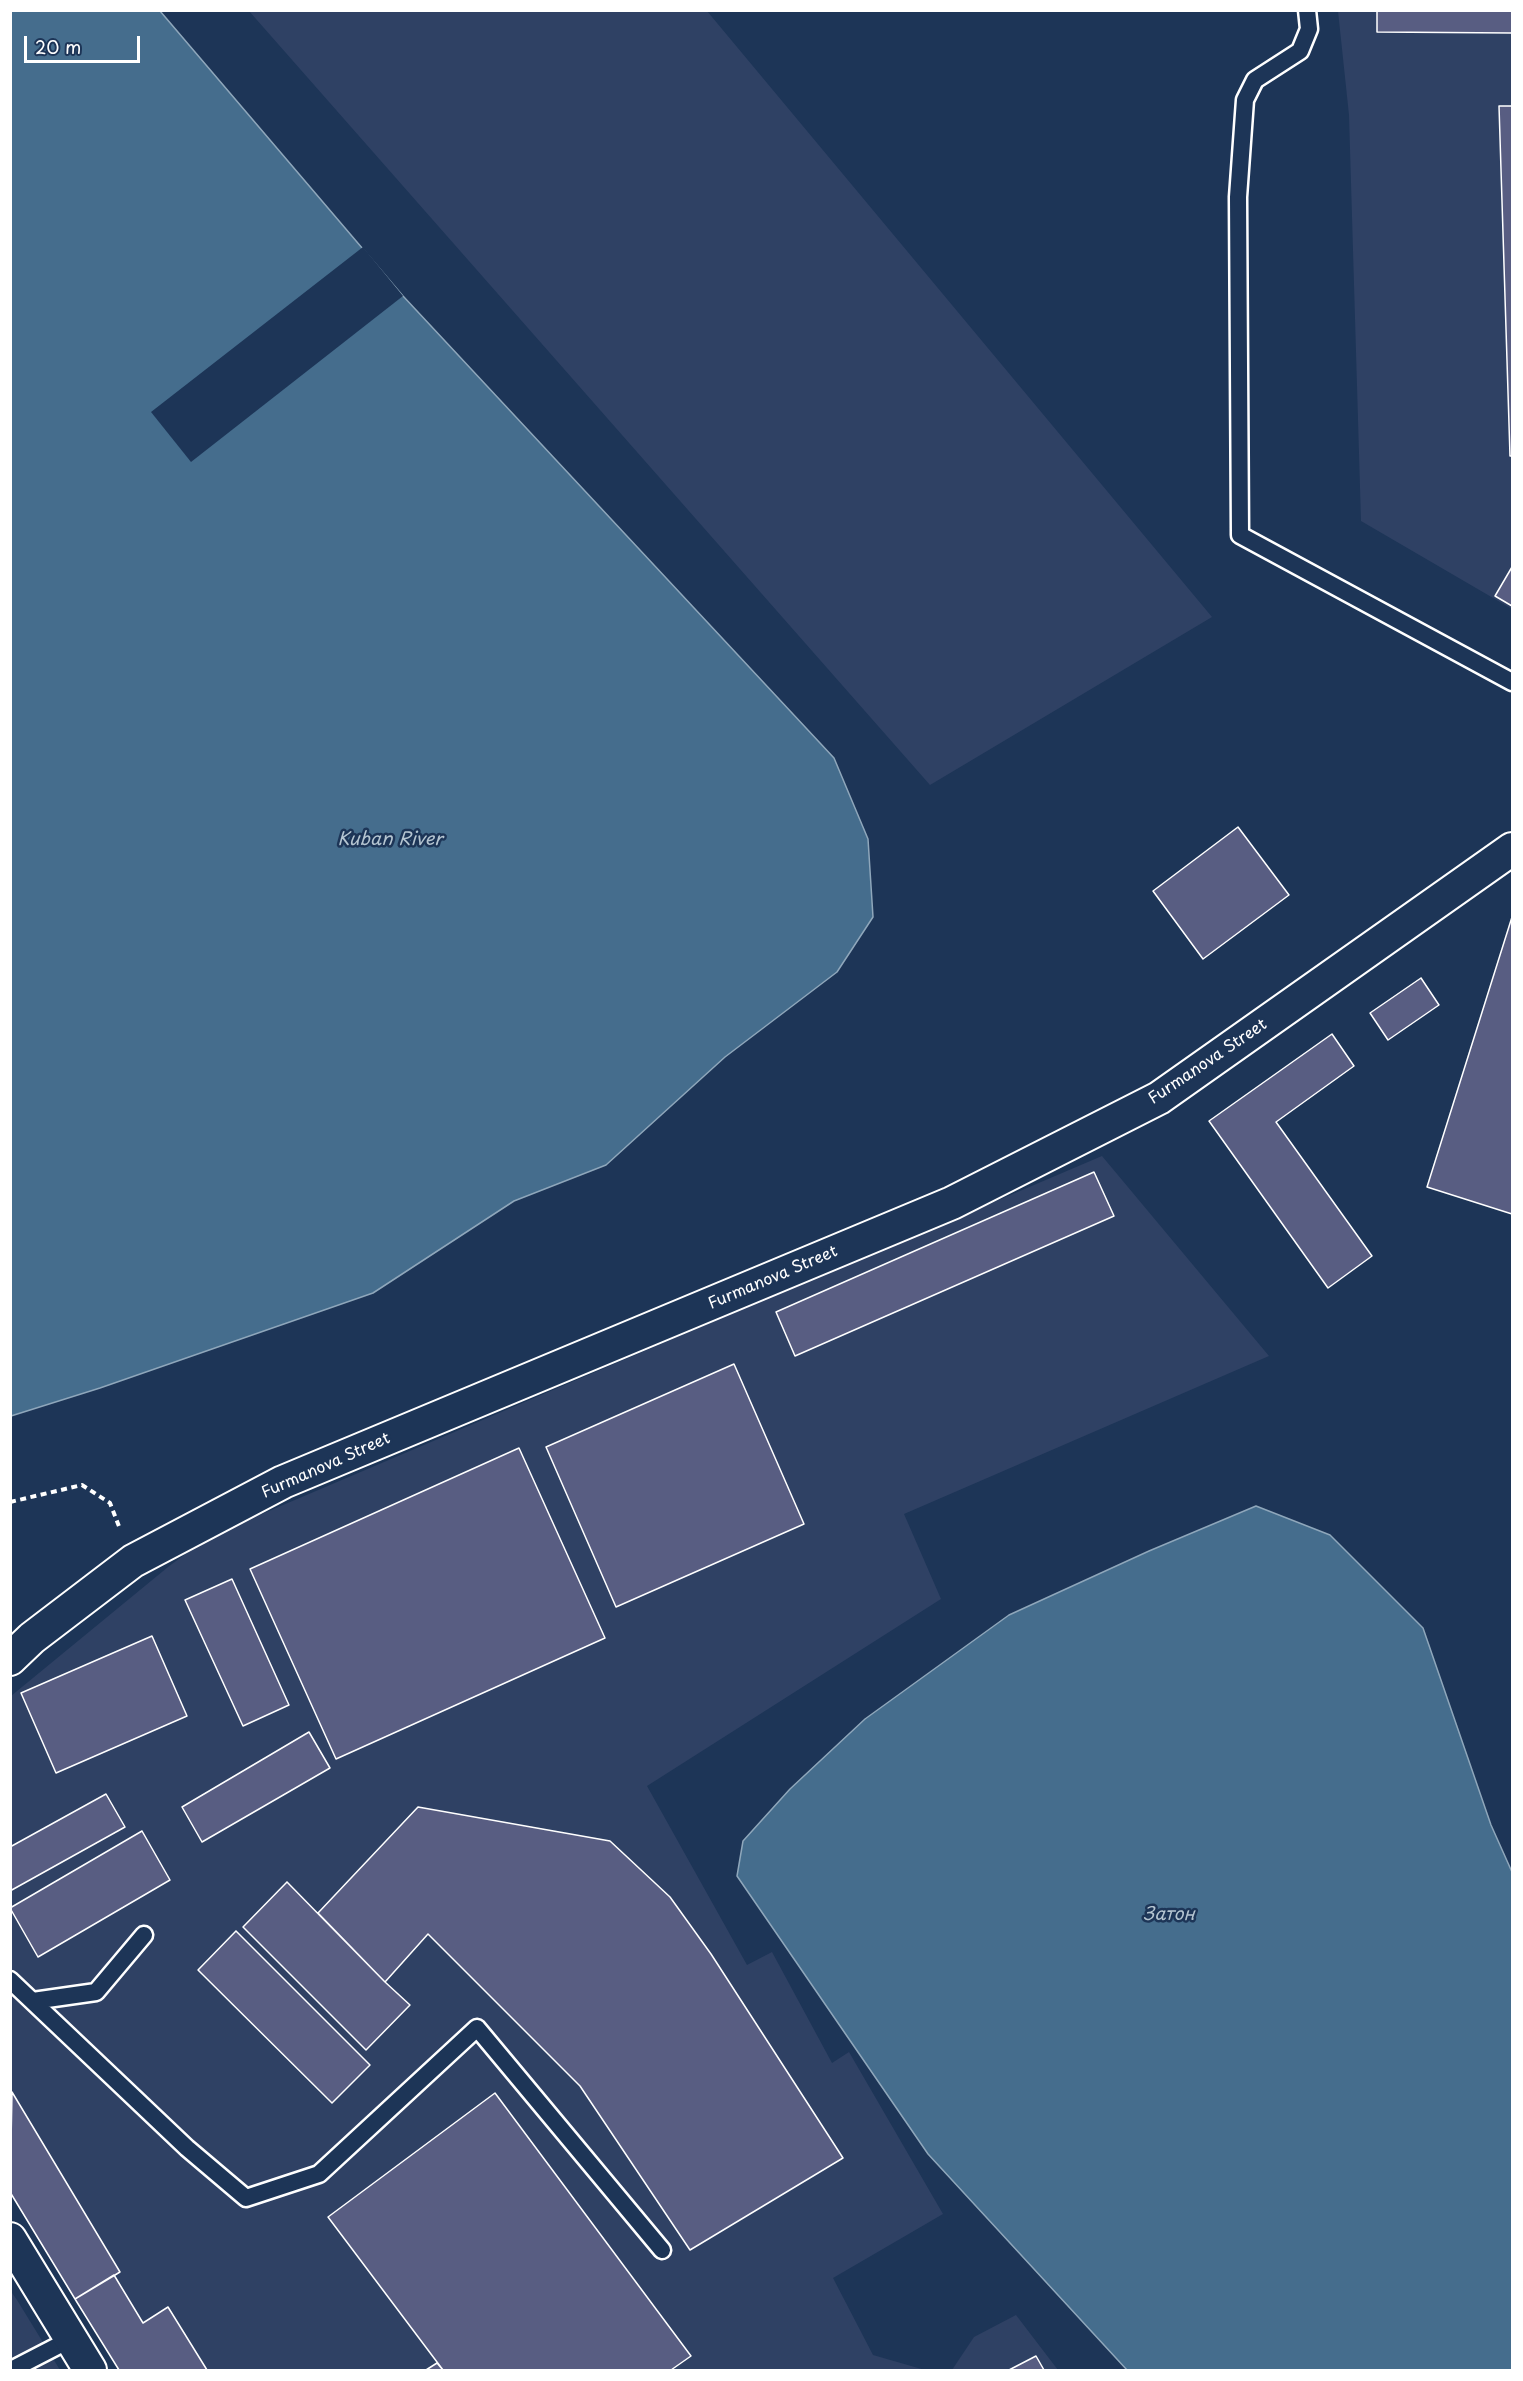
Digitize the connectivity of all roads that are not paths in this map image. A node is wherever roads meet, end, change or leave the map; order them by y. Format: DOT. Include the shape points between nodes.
graph roads {
  1 [pos="1307,10"];
  2 [pos="1512,682"];
  3 [pos="1512,849"];
  4 [pos="10,1659"];
  5 [pos="144,1935"];
  6 [pos="10,1980"];
  7 [pos="33,2001"];
  8 [pos="10,2239"];
  9 [pos="662,2250"];
  10 [pos="71,2339"];
  11 [pos="11,2370"];
  12 [pos="90,2370"];
  1 -- 2 [label="lane" via="1309,29 1300,51 1255,80 1245,100 1238,197 1240,535"];
  3 -- 4 [label="street, Furmanova Street" via="1159,1098 952,1203 283,1482 133,1561"];
  5 -- 7 [label="lane" via="96,1992"];
  6 -- 7 [label="lane"];
  7 -- 9 [label="lane" via="246,2198 319,2174 477,2028"];
  8 -- 10 [label="street"];
  10 -- 11 [label="lane"];
  10 -- 12 [label="street"];
}
